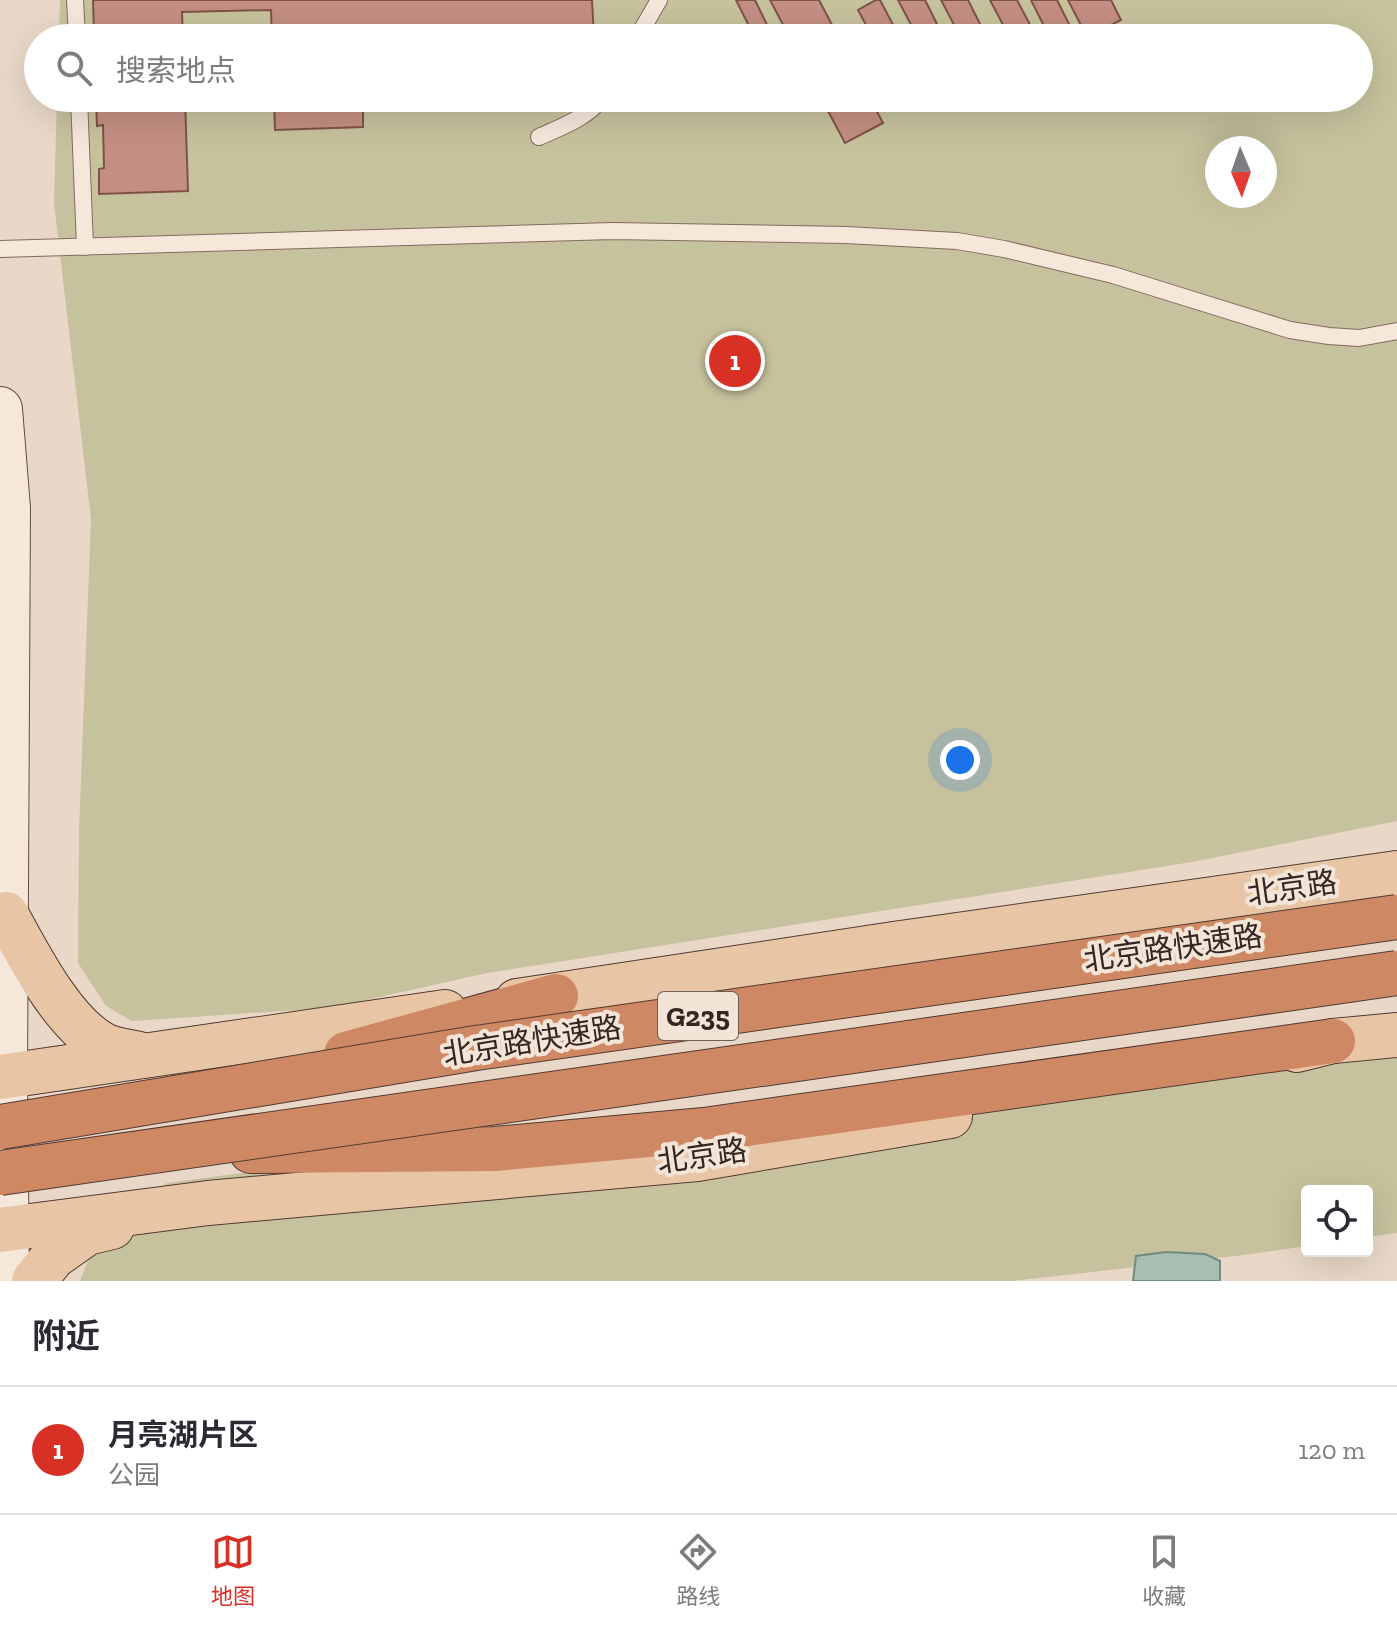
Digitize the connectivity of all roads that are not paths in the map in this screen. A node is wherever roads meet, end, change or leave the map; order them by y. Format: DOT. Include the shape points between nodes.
graph roads {
  1 [pos="75,0"];
  2 [pos="659,0"];
  3 [pos="76,24"];
  4 [pos="645,24"];
  5 [pos="80,112"];
  6 [pos="586,112"];
  7 [pos="539,137"];
  8 [pos="85,247"];
  9 [pos="0,249"];
  10 [pos="1397,331"];
  11 [pos="0,409"];
  12 [pos="1397,873"];
  13 [pos="1397,917"];
  14 [pos="4,930"];
  15 [pos="1397,973"];
  16 [pos="556,996"];
  17 [pos="1397,1035"];
  18 [pos="1333,1041"];
  19 [pos="145,1055"];
  20 [pos="2,1076"];
  21 [pos="192,1096"];
  22 [pos="0,1127"];
  23 [pos="143,1152"];
  24 [pos="0,1173"];
  25 [pos="208,1203"];
  26 [pos="3,1230"];
  27 [pos="7,1281"];
  28 [pos="34,1281"];
  1 -- 3 [label="lane"];
  2 -- 4 [label="lane"];
  5 -- 8 [label="lane"];
  6 -- 7 [label="lane"];
  8 -- 9 [label="lane"];
  8 -- 10 [label="lane" via="613,231 957,241 1113,275 1290,330 1359,338"];
  11 -- 14 [label="street" via="8,508"];
  12 -- 16 [label="main road, 北京路"];
  13 -- 21 [label="highway, 北京路快速路 / G235, bridge" via="476,1048"];
  14 -- 19 [label="main road" via="80,1028 104,1046"];
  14 -- 20 [label="street"];
  15 -- 23 [label="highway, 北京路快速路, bridge"];
  16 -- 19 [label="main road, 北京路"];
  16 -- 21 [label="highway, bridge"];
  17 -- 18 [label="main road, 北京路"];
  18 -- 23 [label="highway, bridge" via="704,1130 494,1149"];
  18 -- 25 [label="main road, 北京路" via="1205,1073 697,1159"];
  19 -- 20 [label="main road, 北京路"];
  20 -- 26 [label="street"];
  21 -- 22 [label="highway, 北京路快速路 / G235, bridge"];
  23 -- 24 [label="highway, 北京路快速路, bridge"];
  25 -- 26 [label="main road, 北京路"];
  25 -- 28 [label="main road" via="87,1233 53,1257"];
  26 -- 27 [label="street"];
}
